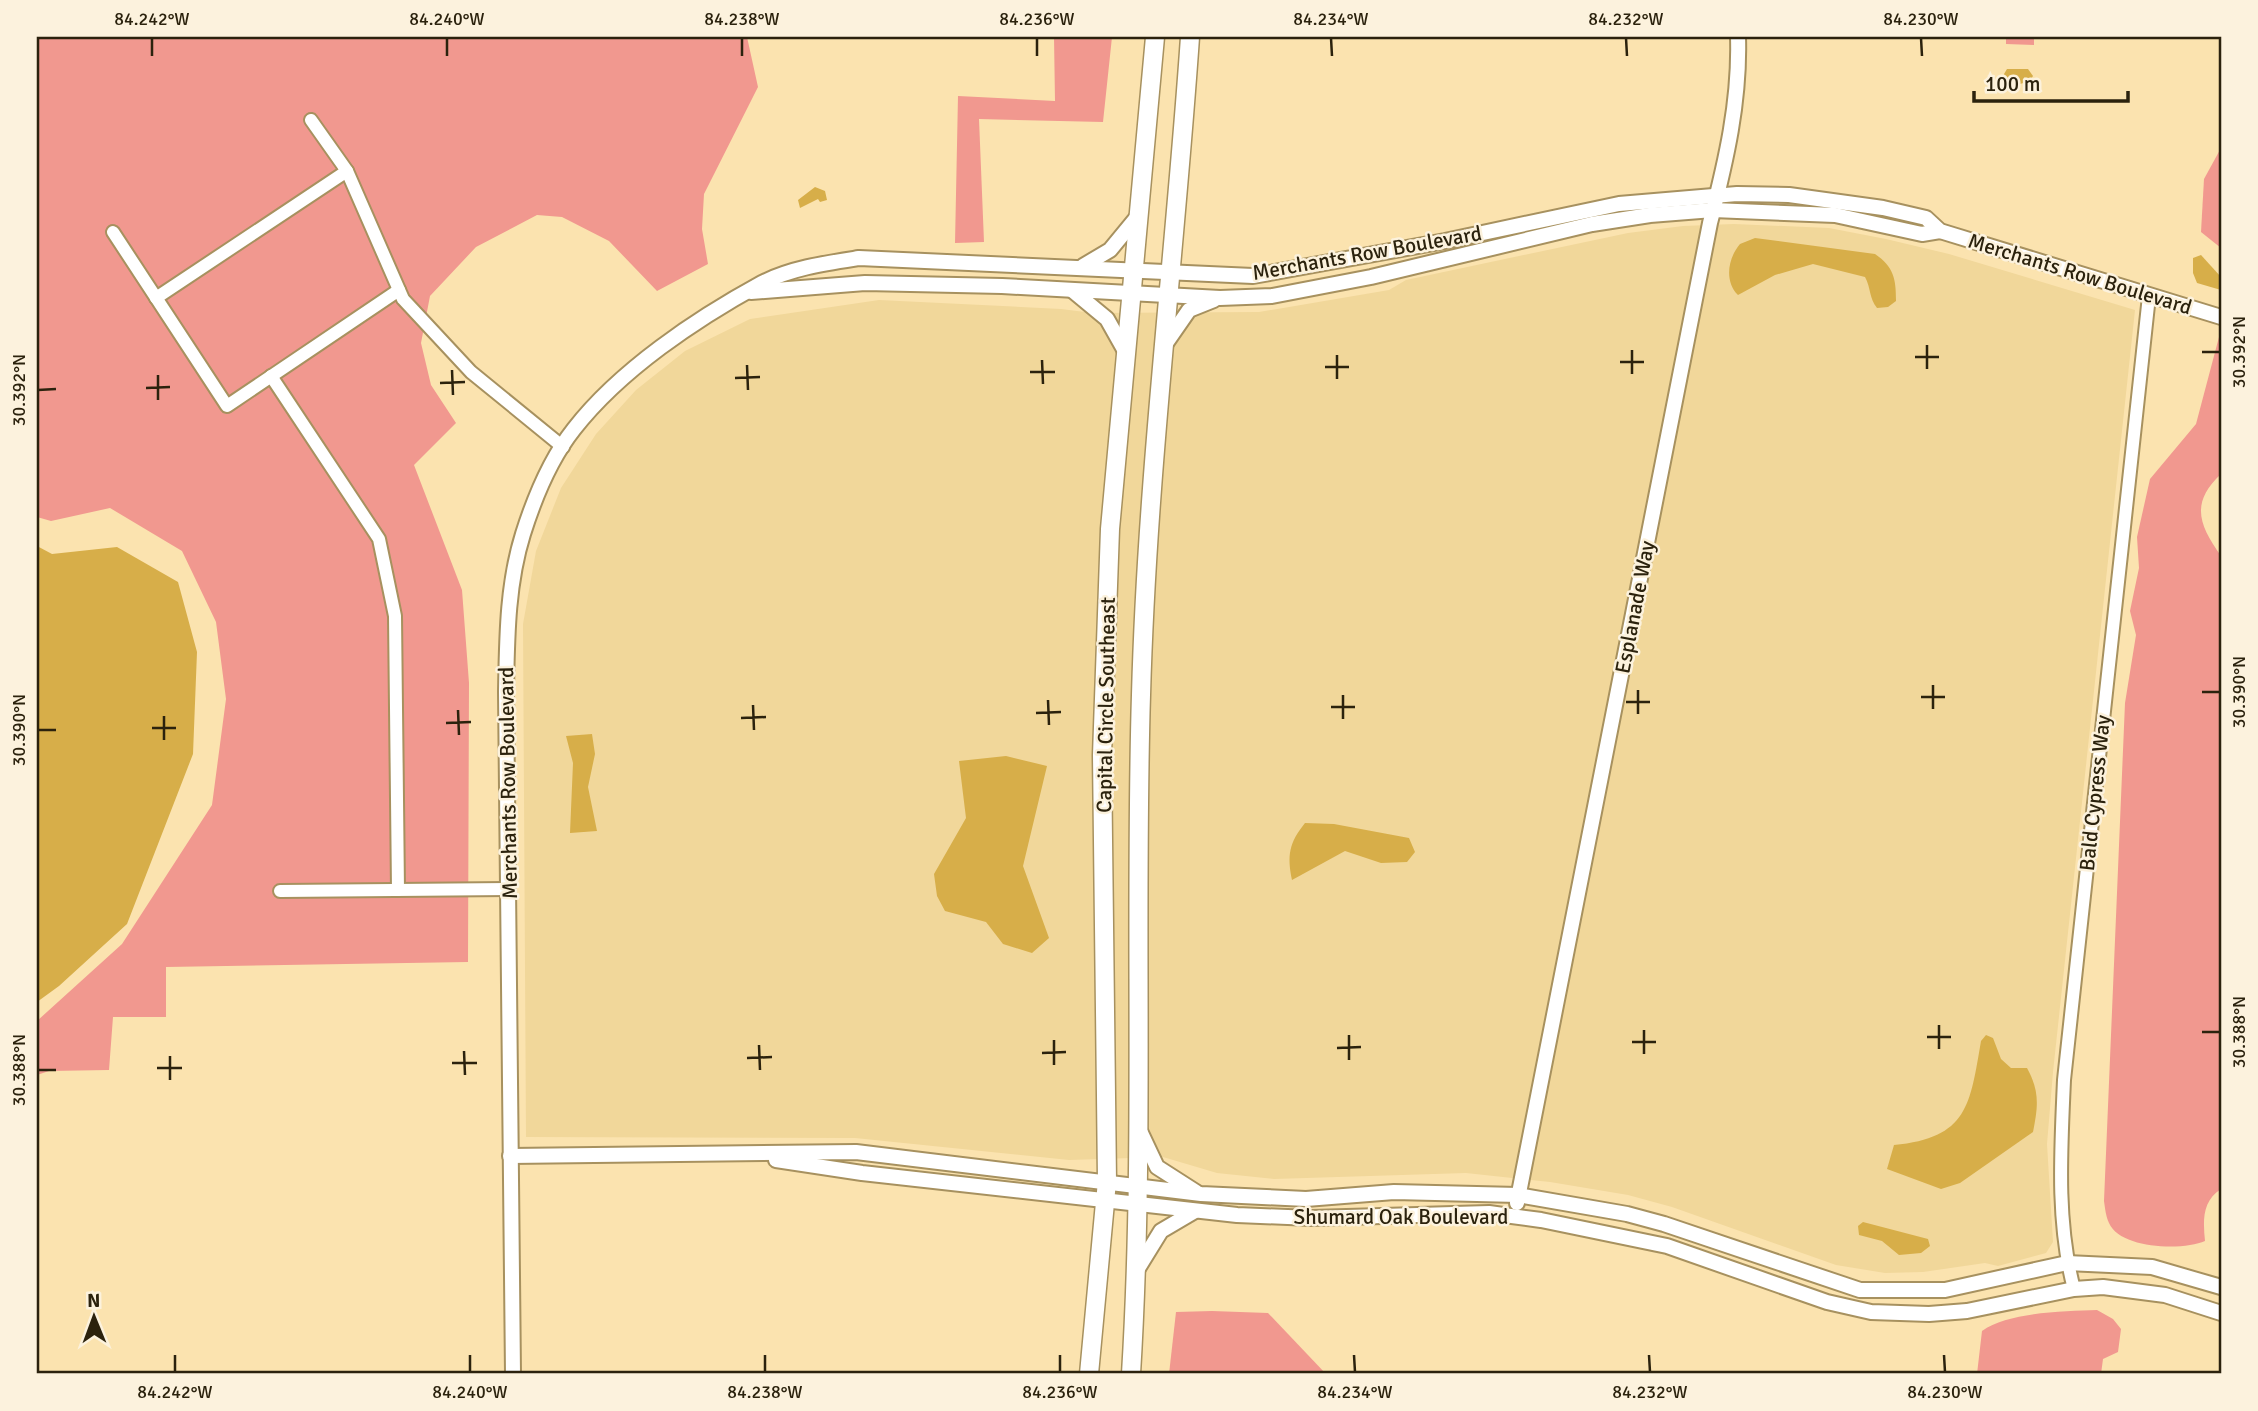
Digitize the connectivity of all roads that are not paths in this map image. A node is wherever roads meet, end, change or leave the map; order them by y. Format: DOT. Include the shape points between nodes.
graph roads {
  1 [pos="1155,37"];
  2 [pos="1190,37"];
  3 [pos="1738,37"];
  4 [pos="311,120"];
  5 [pos="347,171"];
  6 [pos="1717,194"];
  7 [pos="1713,210"];
  8 [pos="1138,216"];
  9 [pos="1940,230"];
  10 [pos="113,232"];
  11 [pos="1390,252"];
  12 [pos="1080,267"];
  13 [pos="1394,270"];
  14 [pos="1133,271"];
  15 [pos="1169,273"];
  16 [pos="399,290"];
  17 [pos="1072,290"];
  18 [pos="750,292"];
  19 [pos="1131,293"];
  20 [pos="1168,295"];
  21 [pos="2149,296"];
  22 [pos="156,298"];
  23 [pos="1220,298"];
  24 [pos="2221,317"];
  25 [pos="1163,347"];
  26 [pos="1125,351"];
  27 [pos="271,376"];
  28 [pos="563,447"];
  29 [pos="509,889"];
  30 [pos="398,890"];
  31 [pos="280,891"];
  32 [pos="1139,1127"];
  33 [pos="733,1153"];
  34 [pos="510,1156"];
  35 [pos="1107,1190"];
  36 [pos="1394,1192"];
  37 [pos="1201,1194"];
  38 [pos="1136,1195"];
  39 [pos="1518,1195"];
  40 [pos="1195,1211"];
  41 [pos="1396,1216"];
  42 [pos="1516,1217"];
  43 [pos="2067,1263"];
  44 [pos="1137,1270"];
  45 [pos="2221,1287"];
  46 [pos="2074,1289"];
  47 [pos="2221,1313"];
  48 [pos="513,1374"];
  49 [pos="1089,1374"];
  50 [pos="1131,1374"];
  1 -- 8 [label="main road, Capital Circle Southeast"];
  2 -- 15 [label="main road, Capital Circle Southeast"];
  3 -- 6 [label="street, Esplanade Way" via="1735,108"];
  4 -- 5 [label="street"];
  5 -- 16 [label="street"];
  5 -- 22 [label="street"];
  6 -- 7 [label="street, Esplanade Way"];
  6 -- 9 [label="street, Merchants Row Boulevard" via="1841,201 1926,218"];
  6 -- 11 [label="street, Merchants Row Boulevard" via="1619,204"];
  7 -- 9 [label="street, Merchants Row Boulevard" via="1835,215 1922,234"];
  7 -- 13 [label="street, Merchants Row Boulevard" via="1592,224"];
  7 -- 39 [label="street, Esplanade Way"];
  8 -- 12 [label="street" via="1110,250"];
  8 -- 14 [label="main road, Capital Circle Southeast"];
  9 -- 21 [label="street, Merchants Row Boulevard"];
  10 -- 22 [label="street"];
  11 -- 13 [label="street"];
  11 -- 15 [label="street, Merchants Row Boulevard" via="1253,276"];
  12 -- 14 [label="street, Merchants Row Boulevard"];
  12 -- 18 [label="street, Merchants Row Boulevard" via="859,258 786,274"];
  13 -- 23 [label="street, Merchants Row Boulevard" via="1272,296"];
  14 -- 15 [label="street, Merchants Row Boulevard"];
  14 -- 19 [label="main road, Capital Circle Southeast"];
  15 -- 20 [label="main road, Capital Circle Southeast"];
  16 -- 27 [label="street"];
  16 -- 28 [label="street" via="471,372"];
  17 -- 18 [label="street, Merchants Row Boulevard" via="865,283"];
  17 -- 19 [label="street, Merchants Row Boulevard"];
  17 -- 26 [label="street" via="1107,319"];
  18 -- 28 [label="street, Merchants Row Boulevard" via="643,359 573,429"];
  19 -- 20 [label="street, Merchants Row Boulevard"];
  19 -- 26 [label="main road, Capital Circle Southeast"];
  20 -- 23 [label="street, Merchants Row Boulevard"];
  20 -- 25 [label="main road, Capital Circle Southeast"];
  21 -- 24 [label="street, Merchants Row Boulevard"];
  21 -- 43 [label="street, Bald Cypress Way" via="2064,1080 2060,1149"];
  22 -- 27 [label="street" via="227,405"];
  23 -- 25 [label="street" via="1189,310"];
  25 -- 32 [label="main road, Capital Circle Southeast" via="1148,514 1141,698"];
  26 -- 35 [label="main road, Capital Circle Southeast" via="1110,529 1102,755"];
  27 -- 30 [label="street" via="363,510 379,540 389,576 395,616"];
  28 -- 29 [label="street, Merchants Row Boulevard" via="539,491 512,581 506,692"];
  29 -- 30 [label="street"];
  29 -- 34 [label="street, Merchants Row Boulevard"];
  30 -- 31 [label="street"];
  32 -- 37 [label="street" via="1157,1167"];
  32 -- 38 [label="main road, Capital Circle Southeast"];
  33 -- 34 [label="street, Shumard Oak Boulevard"];
  33 -- 35 [label="street, Shumard Oak Boulevard" via="862,1173"];
  33 -- 35 [label="street, Shumard Oak Boulevard" via="856,1152"];
  34 -- 48 [label="street, Merchants Row Boulevard"];
  35 -- 38 [label="street, Shumard Oak Boulevard"];
  35 -- 49 [label="main road, Capital Circle Southeast"];
  36 -- 37 [label="street, Shumard Oak Boulevard" via="1306,1199"];
  36 -- 39 [label="street, Shumard Oak Boulevard"];
  36 -- 41 [label="street"];
  37 -- 38 [label="street, Shumard Oak Boulevard"];
  38 -- 40 [label="street, Shumard Oak Boulevard"];
  38 -- 44 [label="main road, Capital Circle Southeast"];
  39 -- 42 [label="street, Esplanade Way"];
  39 -- 43 [label="street, Shumard Oak Boulevard" via="1676,1227 1860,1290 1945,1290"];
  40 -- 41 [label="street, Shumard Oak Boulevard" via="1311,1218"];
  40 -- 44 [label="street" via="1161,1231"];
  41 -- 42 [label="street, Shumard Oak Boulevard" via="1475,1213"];
  42 -- 46 [label="street, Shumard Oak Boulevard" via="1568,1223 1667,1246 1854,1309 1902,1314 1954,1312"];
  43 -- 45 [label="street, Shumard Oak Boulevard" via="2152,1267"];
  43 -- 46 [label="street, Bald Cypress Way"];
  44 -- 50 [label="main road, Capital Circle Southeast"];
  46 -- 47 [label="street, Shumard Oak Boulevard" via="2145,1291"];
}
